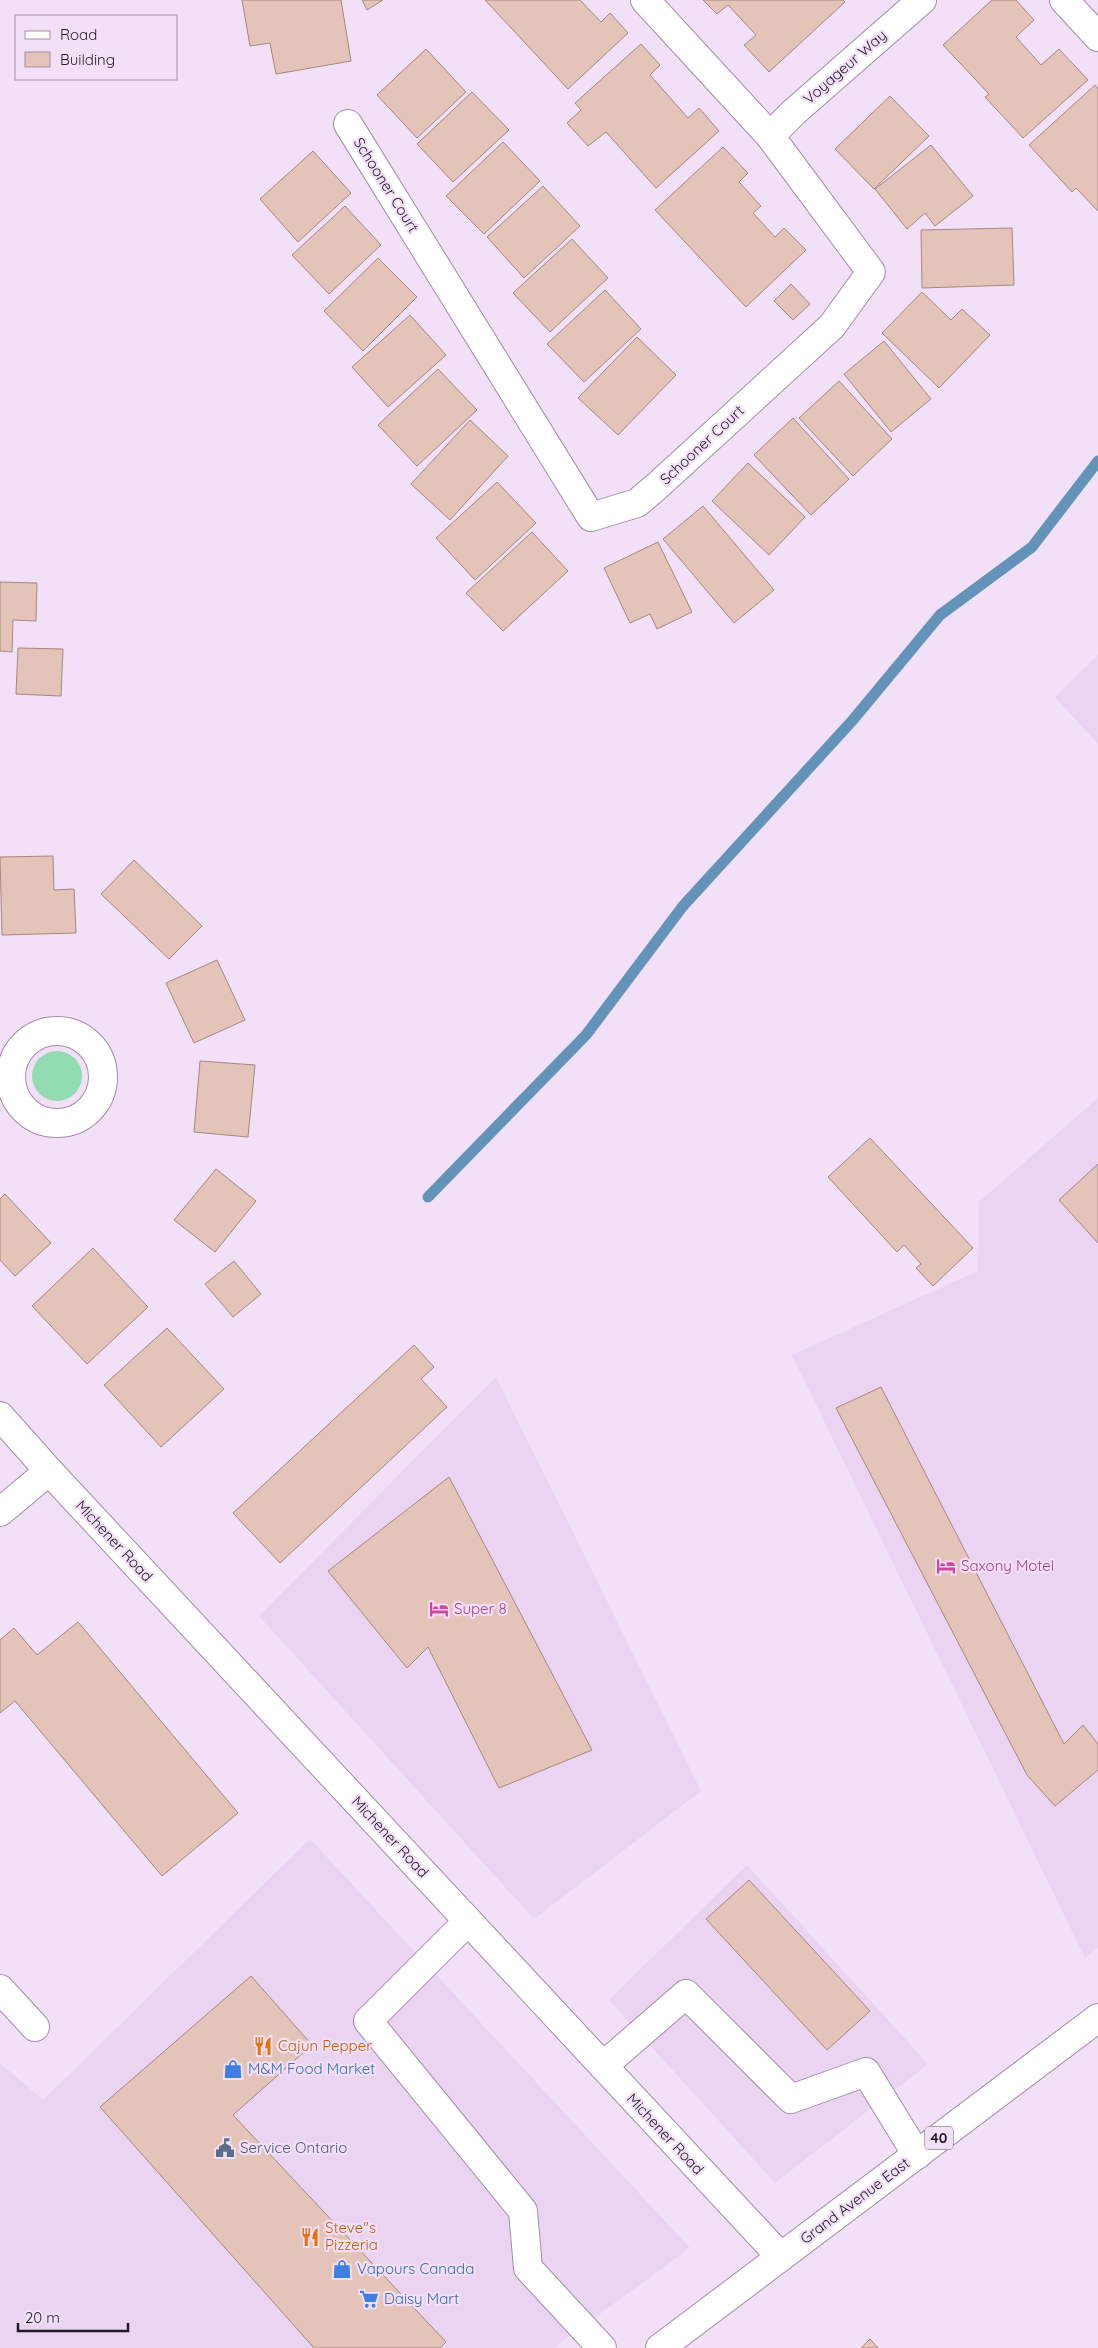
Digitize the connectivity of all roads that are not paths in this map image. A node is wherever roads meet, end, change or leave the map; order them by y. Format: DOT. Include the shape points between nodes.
graph roads {
  1 [pos="645,0"];
  2 [pos="922,0"];
  3 [pos="1064,0"];
  4 [pos="1098,37"];
  5 [pos="348,124"];
  6 [pos="770,136"];
  7 [pos="0,1416"];
  8 [pos="49,1471"];
  9 [pos="0,1512"];
  10 [pos="468,1921"];
  11 [pos="0,1989"];
  12 [pos="1098,2018"];
  13 [pos="35,2027"];
  14 [pos="602,2066"];
  15 [pos="917,2155"];
  16 [pos="781,2257"];
  17 [pos="602,2348"];
  18 [pos="660,2348"];
  1 -- 6 [label="street, Schooner Court"];
  2 -- 6 [label="street, Voyageur Way"];
  3 -- 4 [label="street"];
  5 -- 6 [label="street, Schooner Court" via="591,517 637,502 656,487 832,326 871,272"];
  7 -- 8 [label="street, Michener Road"];
  8 -- 9 [label="street"];
  8 -- 10 [label="street, Michener Road"];
  10 -- 14 [label="street, Michener Road"];
  10 -- 17 [label="street" via="368,2021 523,2211 528,2268"];
  11 -- 13 [label="street"];
  12 -- 15 [label="street, Grand Avenue East / 40"];
  14 -- 15 [label="street" via="686,1994 791,2099 866,2072"];
  14 -- 16 [label="street, Michener Road"];
  15 -- 16 [label="street, Grand Avenue East / 40"];
  16 -- 18 [label="street, Grand Avenue East / 40"];
}
